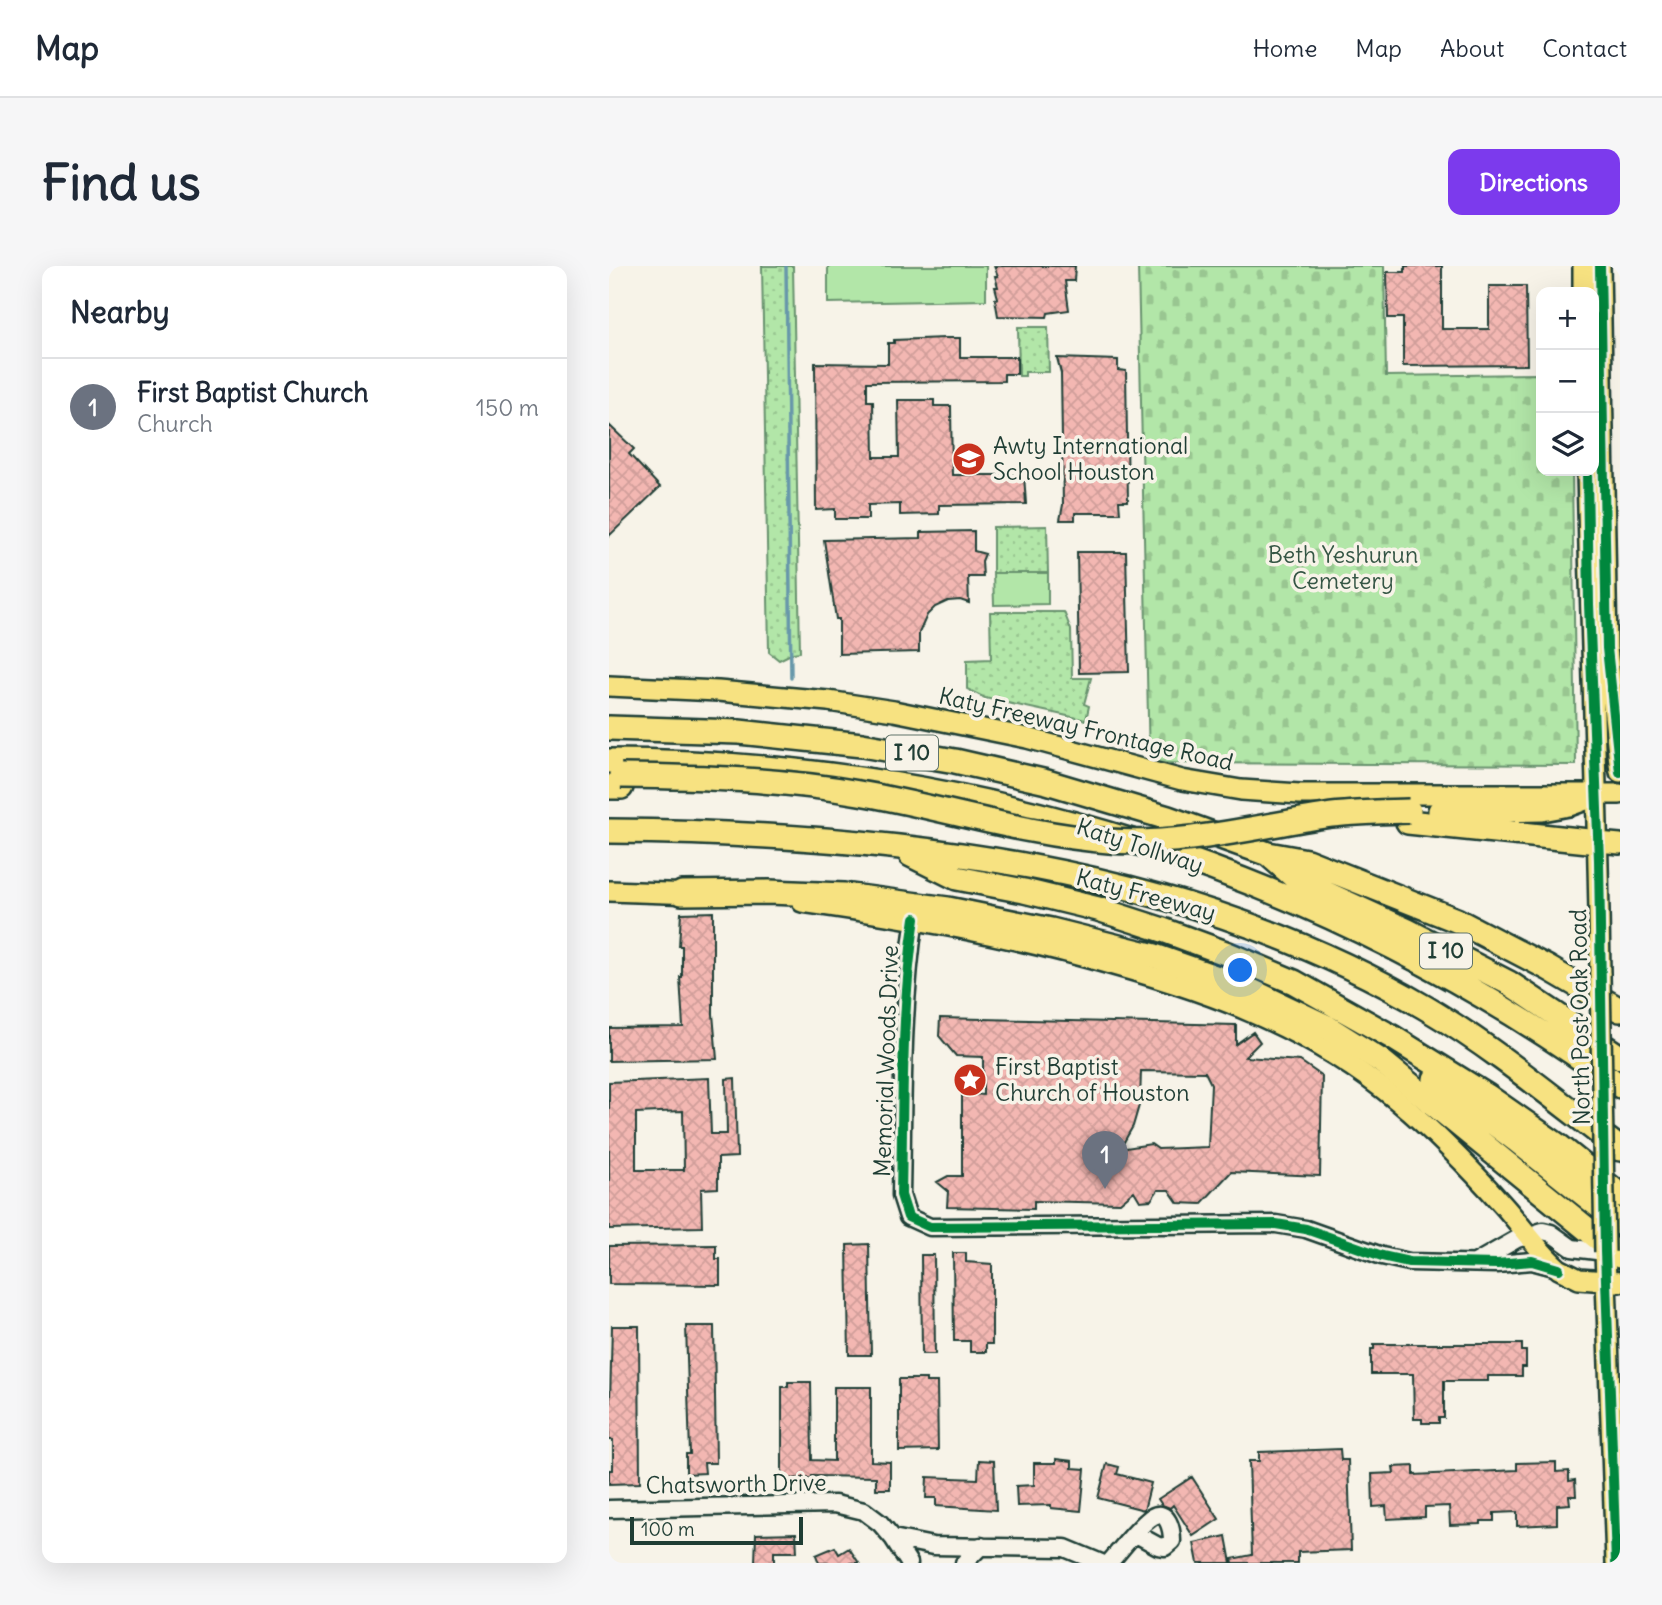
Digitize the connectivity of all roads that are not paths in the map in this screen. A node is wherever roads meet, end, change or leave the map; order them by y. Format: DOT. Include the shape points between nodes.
graph roads {
  1 [pos="1583,266"];
  2 [pos="1600,266"];
  3 [pos="1583,287"];
  4 [pos="1587,476"];
  5 [pos="609,686"];
  6 [pos="609,728"];
  7 [pos="1620,772"];
  8 [pos="614,777"];
  9 [pos="1595,794"];
  10 [pos="1620,794"];
  11 [pos="1409,817"];
  12 [pos="609,831"];
  13 [pos="1609,843"];
  14 [pos="892,846"];
  15 [pos="1268,854"];
  16 [pos="609,891"];
  17 [pos="682,893"];
  18 [pos="915,918"];
  19 [pos="1331,1002"];
  20 [pos="1620,1010"];
  21 [pos="1620,1057"];
  22 [pos="1620,1086"];
  23 [pos="1620,1149"];
  24 [pos="1620,1195"];
  25 [pos="1620,1223"];
  26 [pos="1528,1235"];
  27 [pos="1607,1255"];
  28 [pos="1469,1264"];
  29 [pos="1559,1269"];
  30 [pos="1613,1282"];
  31 [pos="609,1509"];
  32 [pos="1136,1534"];
  33 [pos="893,1538"];
  34 [pos="981,1546"];
  35 [pos="909,1563"];
  36 [pos="964,1563"];
  37 [pos="1101,1563"];
  38 [pos="1109,1563"];
  39 [pos="1616,1563"];
  1 -- 3 [label="main road"];
  2 -- 7 [label="main road" via="1607,648"];
  4 -- 9 [label="main road, North Post Oak Road"];
  5 -- 9 [label="main road, Katy Freeway Frontage Road" via="718,691 894,711 1241,790"];
  6 -- 15 [label="highway, I 10" via="774,734 955,761 1098,796"];
  8 -- 11 [label="highway" via="846,802 1049,844 1118,852 1177,849"];
  8 -- 22 [label="highway, Katy Tollway" via="724,764 796,770 970,798 1147,846 1293,901 1418,959 1539,1030"];
  9 -- 10 [label="main road, Katy Freeway Frontage Road"];
  9 -- 11 [label="highway" via="1526,811"];
  9 -- 13 [label="main road, North Post Oak Road"];
  11 -- 13 [label="highway"];
  12 -- 14 [label="highway, Katy Freeway / I 10" via="751,835"];
  13 -- 27 [label="main road, North Post Oak Road, bridge" via="1600,974"];
  14 -- 19 [label="highway" via="957,878 1098,909 1196,942"];
  14 -- 23 [label="highway, Katy Freeway / I 10" via="1075,875 1212,911 1293,941 1427,1008"];
  15 -- 20 [label="highway" via="1307,861 1456,920"];
  15 -- 21 [label="highway, I 10" via="1299,881 1509,983"];
  16 -- 17 [label="main road"];
  17 -- 18 [label="main road" via="783,900"];
  17 -- 27 [label="highway" via="844,895 948,909 1155,956 1241,986 1316,1021 1381,1061"];
  18 -- 26 [label="main road" via="1038,944 1153,976 1278,1023 1333,1053 1396,1099 1461,1158"];
  18 -- 28 [label="street, Memorial Woods Drive" via="905,1039 901,1195 908,1217 929,1227 1276,1224 1409,1262"];
  19 -- 24 [label="highway" via="1487,1096"];
  19 -- 25 [label="highway"];
  26 -- 27 [label="street" via="1547,1231 1572,1248"];
  26 -- 28 [label="street, Memorial Woods Drive"];
  26 -- 29 [label="main road"];
  27 -- 30 [label="main road, North Post Oak Road"];
  28 -- 29 [label="street, Memorial Woods Drive" via="1532,1261"];
  29 -- 30 [label="main road" via="1579,1279"];
  30 -- 39 [label="main road, North Post Oak Road"];
  31 -- 33 [label="street, Chatsworth Drive" via="835,1504 865,1511"];
  32 -- 38 [label="street"];
  33 -- 34 [label="street" via="933,1546"];
  33 -- 35 [label="street, Chatsworth Drive"];
  34 -- 36 [label="street"];
  34 -- 37 [label="street" via="1065,1548"];
}
